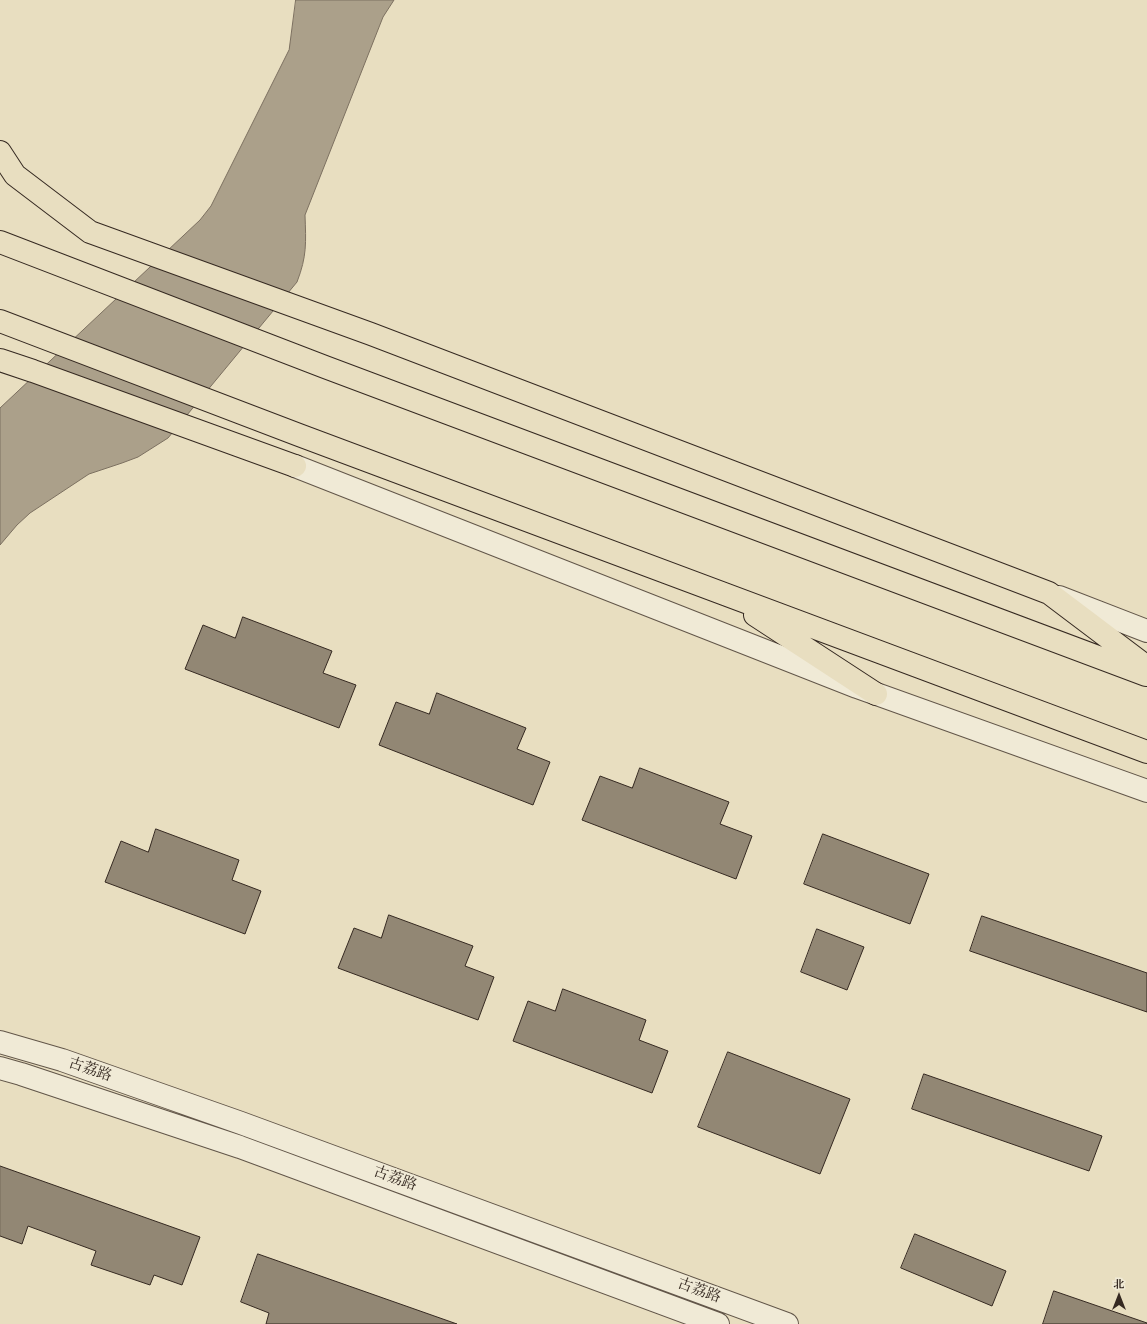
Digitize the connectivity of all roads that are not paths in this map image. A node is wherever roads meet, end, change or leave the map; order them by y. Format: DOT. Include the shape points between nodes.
graph roads {
  1 [pos="0,135"];
  2 [pos="0,152"];
  3 [pos="15,175"];
  4 [pos="0,242"];
  5 [pos="0,321"];
  6 [pos="0,360"];
  7 [pos="295,466"];
  8 [pos="721,592"];
  9 [pos="1049,593"];
  10 [pos="1147,631"];
  11 [pos="1147,667"];
  12 [pos="1147,675"];
  13 [pos="876,694"];
  14 [pos="1147,752"];
  15 [pos="1147,791"];
  16 [pos="0,1042"];
  17 [pos="0,1068"];
  18 [pos="718,1324"];
  19 [pos="787,1324"];
  1 -- 3 [label="main road"];
  2 -- 3 [label="main road"];
  3 -- 9 [label="main road" via="90,232 371,334"];
  4 -- 12 [label="main road"];
  5 -- 8 [label="main road"];
  6 -- 7 [label="main road"];
  7 -- 13 [label="street"];
  8 -- 13 [label="main road"];
  8 -- 14 [label="main road"];
  9 -- 10 [label="street"];
  9 -- 11 [label="main road"];
  13 -- 15 [label="street"];
  16 -- 19 [label="street, 古荔路" via="62,1060 241,1123"];
  17 -- 18 [label="street, 古荔路" via="240,1147"];
}
